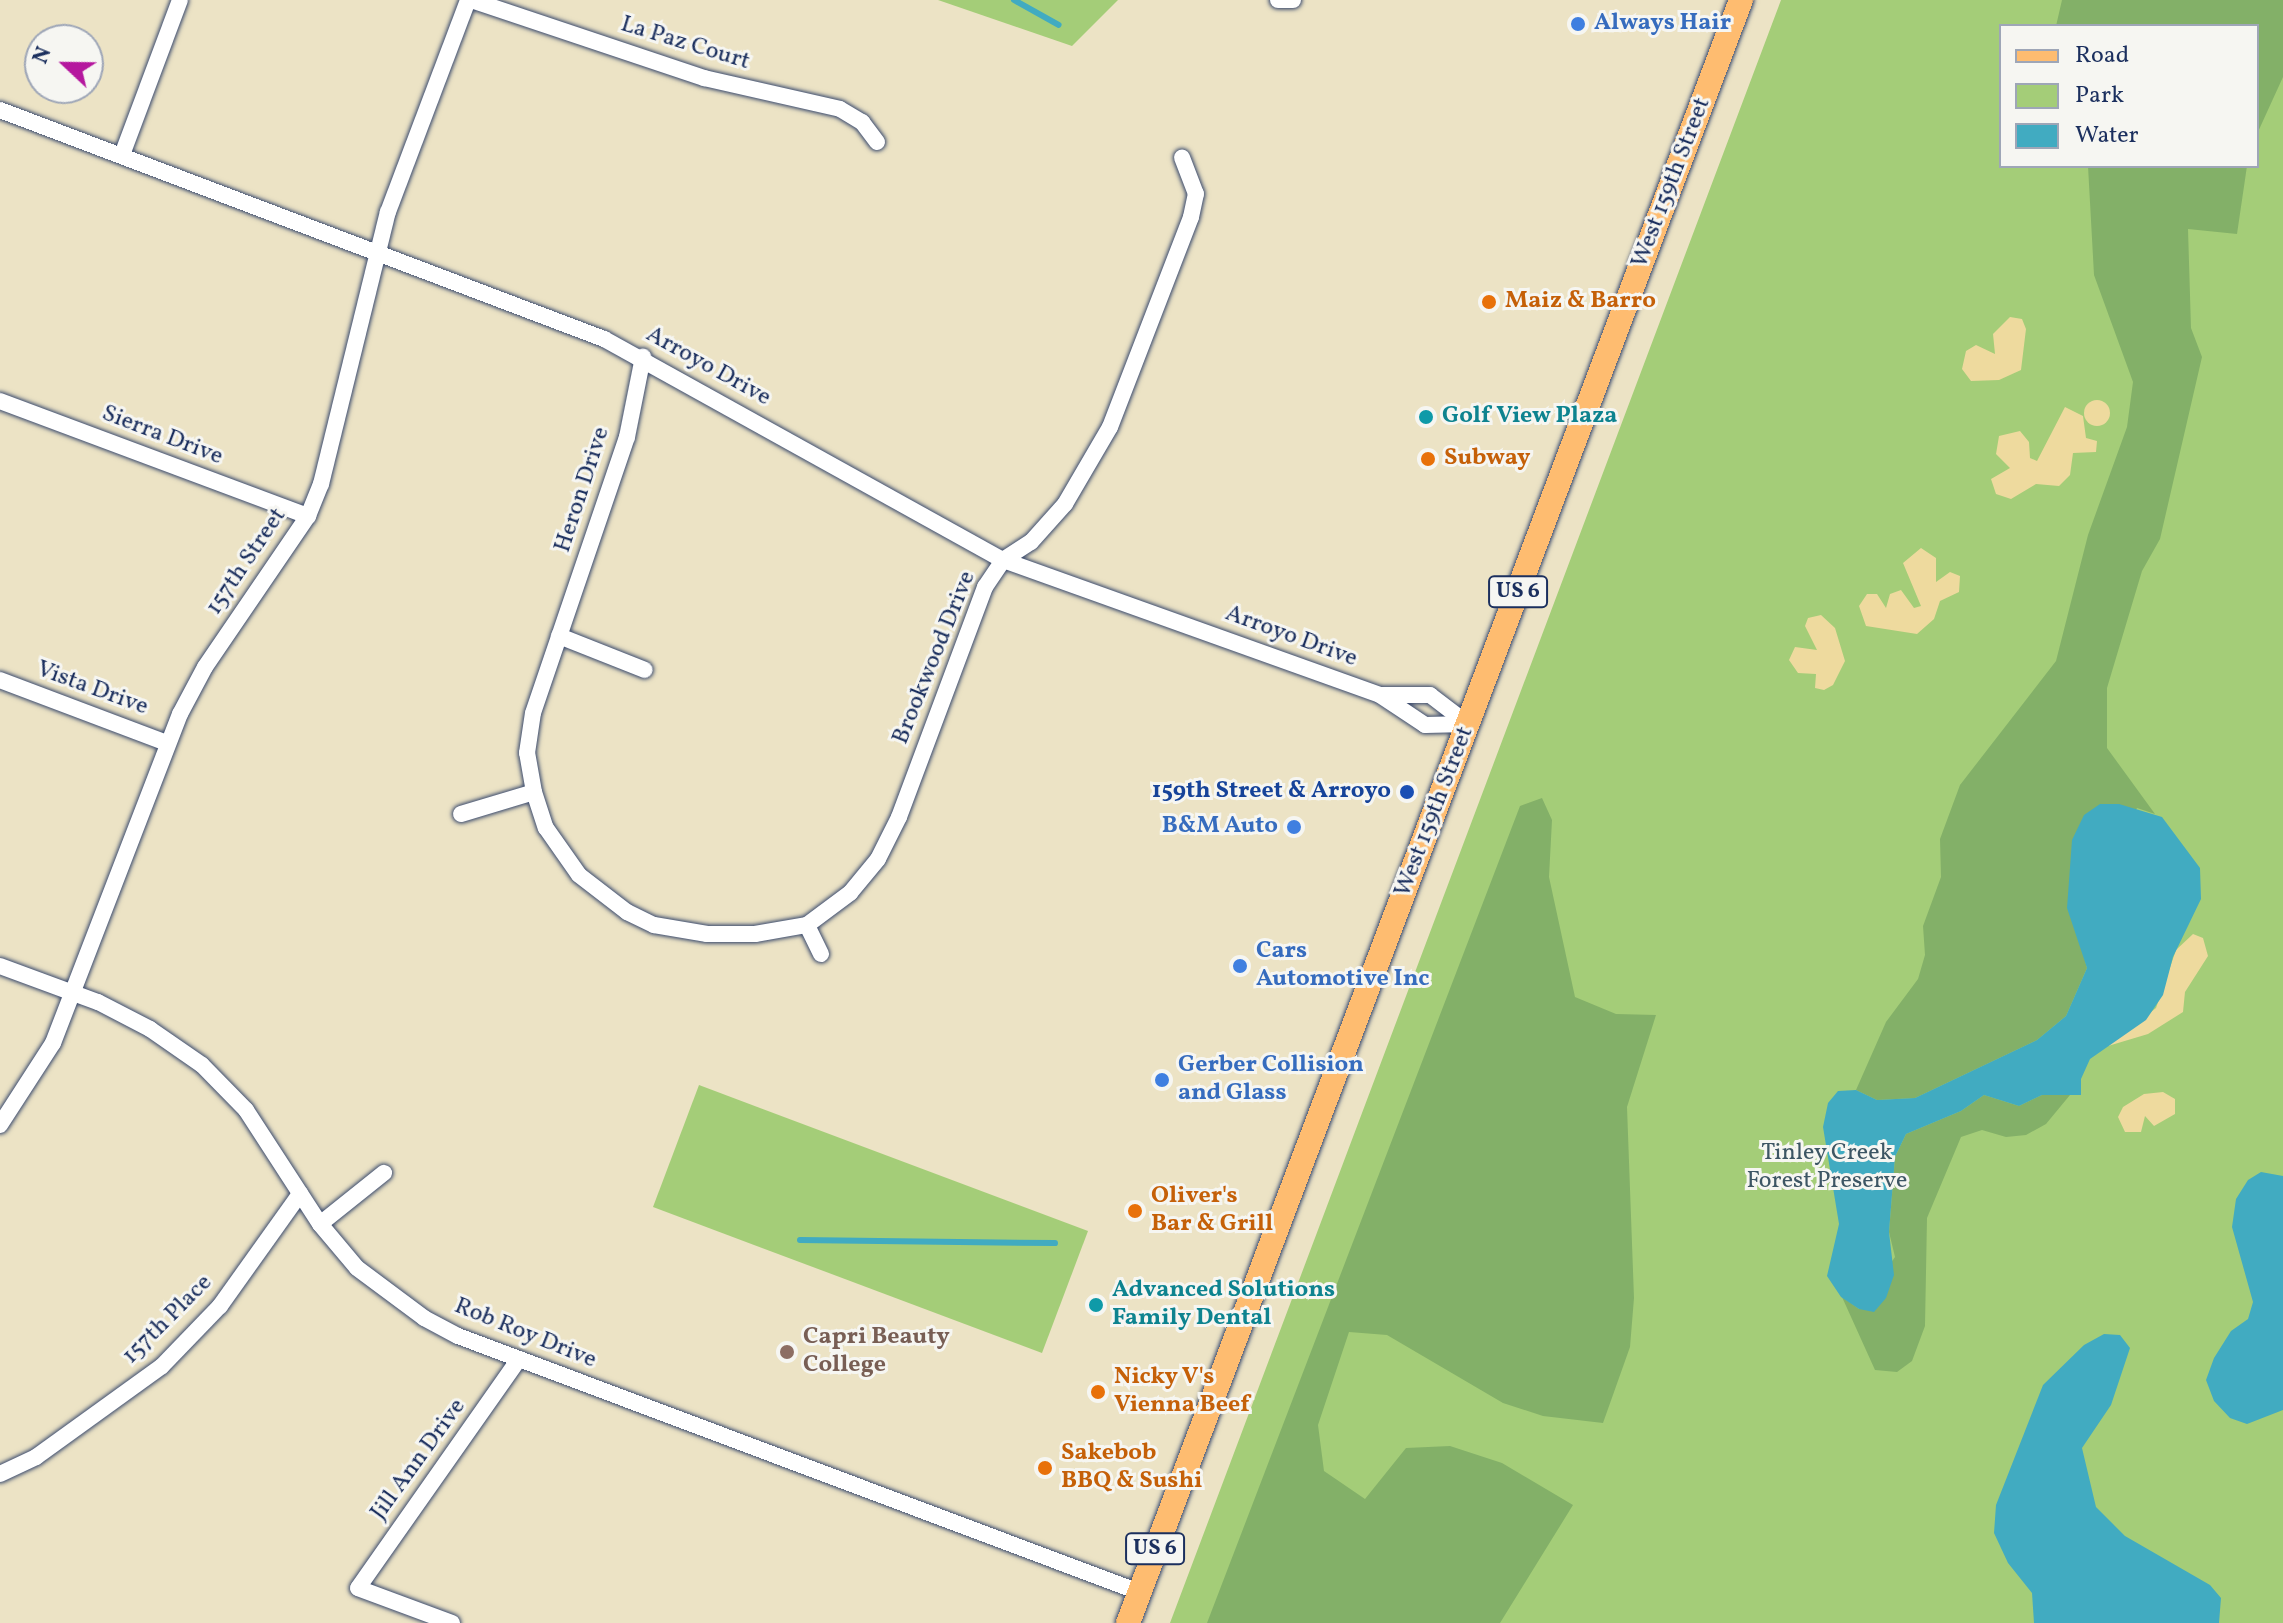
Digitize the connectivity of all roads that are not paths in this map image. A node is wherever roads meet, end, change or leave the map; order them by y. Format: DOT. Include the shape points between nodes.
graph roads {
  1 [pos="180,0"];
  2 [pos="469,0"];
  3 [pos="1278,0"];
  4 [pos="1293,0"];
  5 [pos="1741,0"];
  6 [pos="0,110"];
  7 [pos="877,142"];
  8 [pos="122,155"];
  9 [pos="1182,158"];
  10 [pos="377,249"];
  11 [pos="643,357"];
  12 [pos="0,401"];
  13 [pos="308,516"];
  14 [pos="1003,560"];
  15 [pos="559,636"];
  16 [pos="645,670"];
  17 [pos="0,680"];
  18 [pos="1380,695"];
  19 [pos="1468,724"];
  20 [pos="167,743"];
  21 [pos="534,792"];
  22 [pos="461,814"];
  23 [pos="807,925"];
  24 [pos="821,954"];
  25 [pos="0,966"];
  26 [pos="73,993"];
  27 [pos="0,1125"];
  28 [pos="384,1173"];
  29 [pos="300,1194"];
  30 [pos="320,1224"];
  31 [pos="519,1359"];
  32 [pos="0,1474"];
  33 [pos="1139,1592"];
  34 [pos="452,1623"];
  35 [pos="1128,1623"];
  1 -- 8 [label="street"];
  2 -- 7 [label="street, La Paz Court" via="704,78 840,109 862,122"];
  2 -- 10 [label="street, 157th Street"];
  3 -- 4 [label="street"];
  5 -- 19 [label="main road, West 159th Street / US 6"];
  6 -- 8 [label="street, Arroyo Drive"];
  8 -- 10 [label="street, Arroyo Drive"];
  9 -- 14 [label="street, Brookwood Drive" via="1196,194 1191,217 1110,427 1065,504 1031,542"];
  10 -- 11 [label="street, Arroyo Drive"];
  10 -- 13 [label="street, 157th Street" via="344,408"];
  11 -- 14 [label="street, Arroyo Drive"];
  11 -- 15 [label="street, Heron Drive" via="627,437"];
  12 -- 13 [label="street, Sierra Drive"];
  13 -- 20 [label="street, 157th Street" via="205,667"];
  14 -- 18 [label="street, Arroyo Drive"];
  14 -- 23 [label="street, Brookwood Drive" via="985,587 899,817 878,859 850,893"];
  15 -- 16 [label="street"];
  15 -- 21 [label="street, Heron Drive" via="533,713 527,753"];
  17 -- 20 [label="street, Vista Drive"];
  18 -- 19 [label="street, Arroyo Drive" via="1425,725"];
  18 -- 19 [label="street, Arroyo Drive" via="1430,695"];
  19 -- 33 [label="main road, West 159th Street / US 6"];
  20 -- 26 [label="street, 157th Street"];
  21 -- 22 [label="street"];
  21 -- 23 [label="street, Heron Drive" via="563,856 601,895 627,912 672,931 707,934 755,934"];
  23 -- 24 [label="street"];
  25 -- 26 [label="street, Rob Roy Drive"];
  26 -- 27 [label="street, 157th Street" via="53,1043"];
  26 -- 29 [label="street, Rob Roy Drive" via="150,1029 202,1065 246,1110"];
  28 -- 30 [label="street"];
  29 -- 30 [label="street, Rob Roy Drive"];
  29 -- 32 [label="street, 157th Place" via="220,1306 162,1366 36,1457"];
  30 -- 31 [label="street, Rob Roy Drive" via="392,1298 458,1336"];
  31 -- 33 [label="street, Rob Roy Drive"];
  31 -- 34 [label="street, Jill Ann Drive" via="358,1588"];
  33 -- 35 [label="main road, West 159th Street / US 6"];
}
